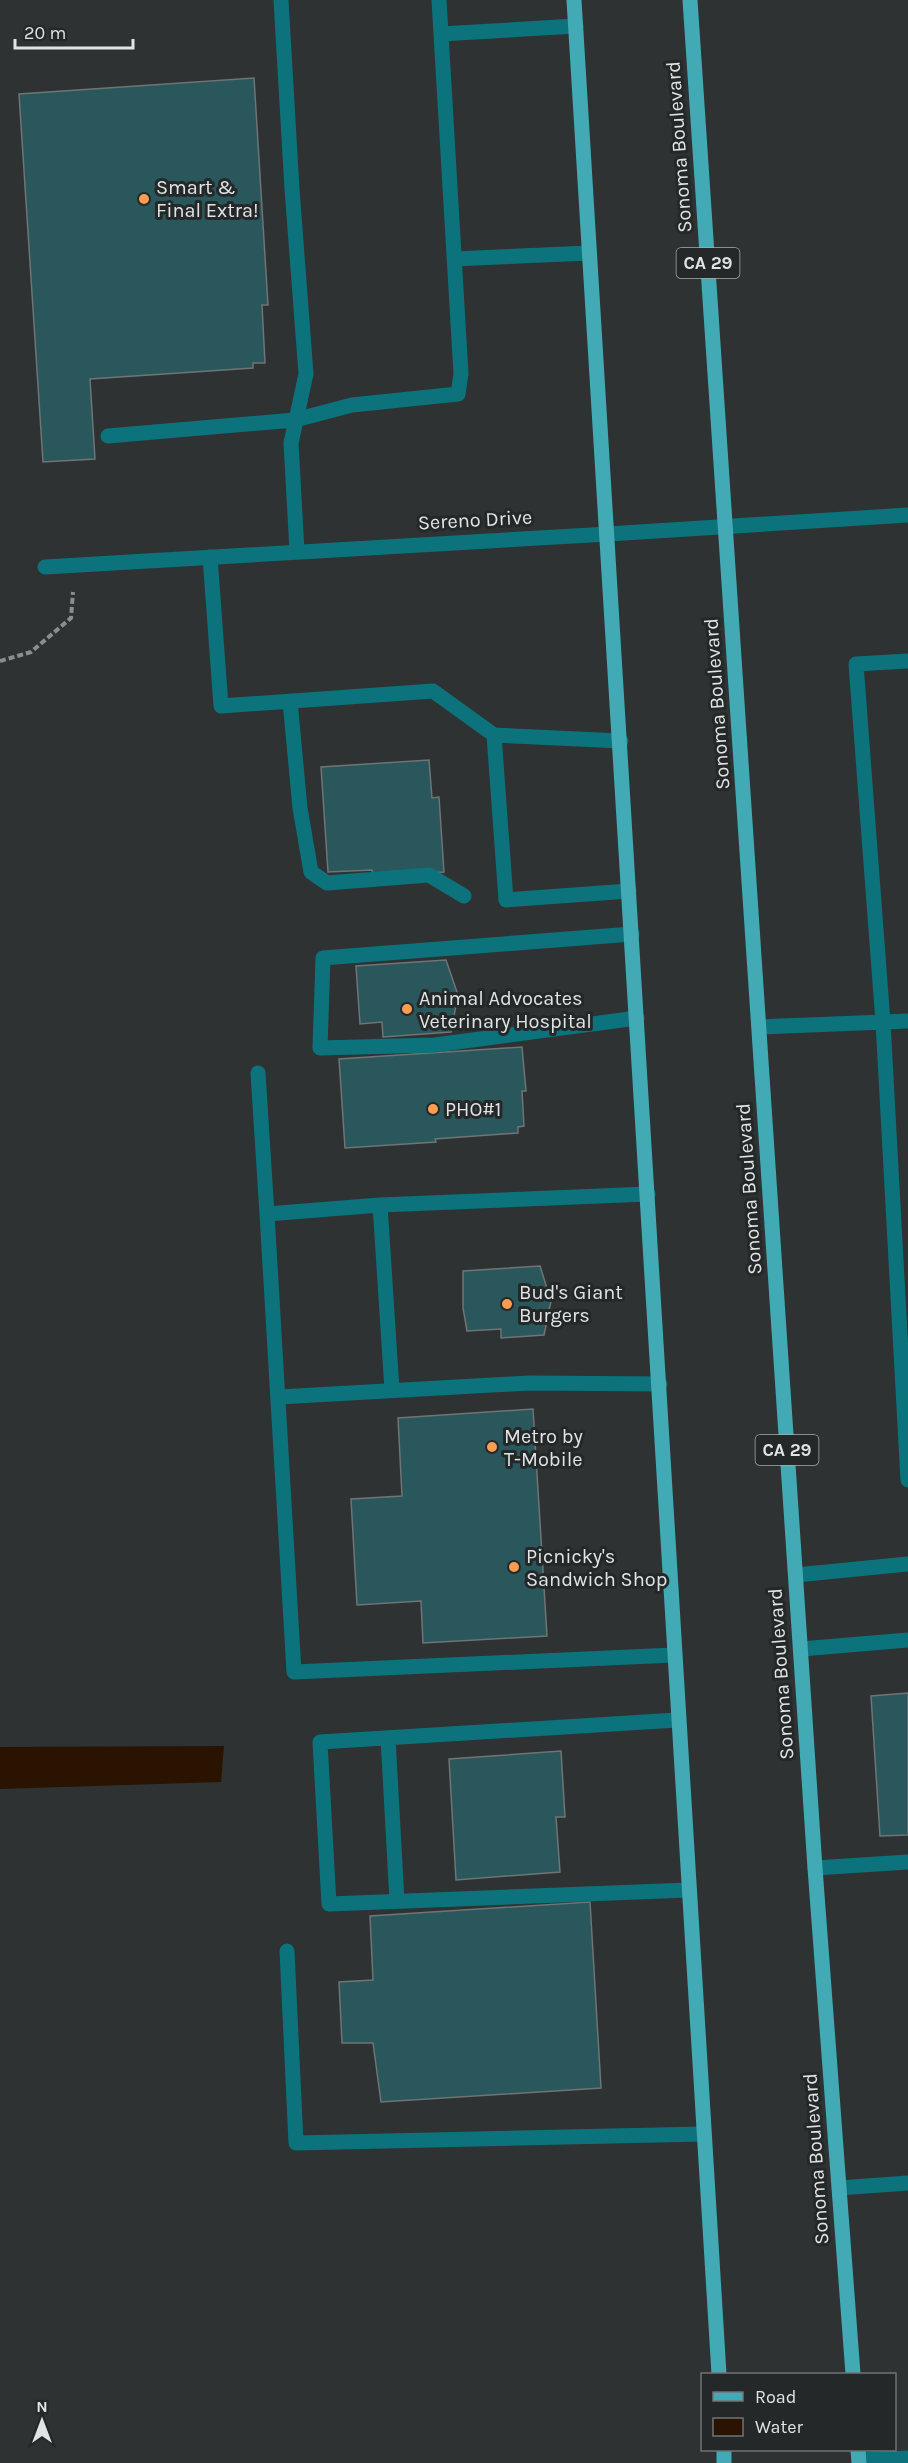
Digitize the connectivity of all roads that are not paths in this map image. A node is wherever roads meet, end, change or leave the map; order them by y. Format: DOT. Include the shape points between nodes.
graph roads {
  1 [pos="281,0"];
  2 [pos="439,0"];
  3 [pos="574,0"];
  4 [pos="690,0"];
  5 [pos="576,27"];
  6 [pos="441,34"];
  7 [pos="589,253"];
  8 [pos="454,259"];
  9 [pos="296,420"];
  10 [pos="108,436"];
  11 [pos="908,515"];
  12 [pos="726,526"];
  13 [pos="608,534"];
  14 [pos="297,551"];
  15 [pos="210,556"];
  16 [pos="45,567"];
  17 [pos="908,661"];
  18 [pos="290,700"];
  19 [pos="494,735"];
  20 [pos="621,741"];
  21 [pos="629,891"];
  22 [pos="464,896"];
  23 [pos="632,934"];
  24 [pos="637,1018"];
  25 [pos="908,1021"];
  26 [pos="883,1022"];
  27 [pos="759,1027"];
  28 [pos="258,1073"];
  29 [pos="648,1194"];
  30 [pos="380,1205"];
  31 [pos="267,1214"];
  32 [pos="660,1384"];
  33 [pos="392,1390"];
  34 [pos="279,1397"];
  35 [pos="908,1480"];
  36 [pos="908,1564"];
  37 [pos="796,1575"];
  38 [pos="908,1640"];
  39 [pos="801,1650"];
  40 [pos="674,1655"];
  41 [pos="677,1720"];
  42 [pos="388,1738"];
  43 [pos="908,1862"];
  44 [pos="815,1869"];
  45 [pos="689,1890"];
  46 [pos="397,1901"];
  47 [pos="287,1951"];
  48 [pos="703,2133"];
  49 [pos="908,2183"];
  50 [pos="839,2188"];
  51 [pos="719,2373"];
  52 [pos="853,2373"];
  53 [pos="859,2457"];
  54 [pos="908,2458"];
  1 -- 9 [label="street" via="306,374"];
  2 -- 6 [label="street"];
  3 -- 5 [label="main road"];
  4 -- 12 [label="main road, Sonoma Boulevard / CA 29"];
  5 -- 6 [label="street"];
  5 -- 7 [label="main road"];
  6 -- 8 [label="street"];
  7 -- 8 [label="street"];
  7 -- 13 [label="main road"];
  8 -- 9 [label="street" via="461,374 458,394 352,405"];
  9 -- 10 [label="street"];
  9 -- 14 [label="street" via="291,443"];
  11 -- 12 [label="street, Sereno Drive"];
  12 -- 13 [label="street, Sereno Drive"];
  12 -- 27 [label="main road, Sonoma Boulevard / CA 29"];
  13 -- 14 [label="street, Sereno Drive"];
  13 -- 20 [label="main road"];
  14 -- 15 [label="street, Sereno Drive"];
  15 -- 16 [label="street, Sereno Drive"];
  15 -- 18 [label="street" via="221,706"];
  17 -- 26 [label="street" via="856,664"];
  18 -- 19 [label="street" via="433,691"];
  18 -- 22 [label="street" via="310,872 327,883 429,876"];
  19 -- 20 [label="street"];
  19 -- 21 [label="street" via="506,900"];
  20 -- 21 [label="main road"];
  21 -- 23 [label="main road"];
  23 -- 24 [label="main road"];
  23 -- 24 [label="street" via="324,958 320,1048 435,1045"];
  24 -- 29 [label="main road"];
  25 -- 26 [label="street"];
  26 -- 27 [label="street"];
  26 -- 35 [label="street"];
  27 -- 37 [label="main road, Sonoma Boulevard / CA 29"];
  28 -- 31 [label="street"];
  29 -- 30 [label="street"];
  29 -- 32 [label="main road"];
  30 -- 31 [label="street"];
  30 -- 33 [label="street"];
  31 -- 34 [label="street"];
  32 -- 33 [label="street" via="529,1383"];
  32 -- 40 [label="main road"];
  33 -- 34 [label="street"];
  34 -- 40 [label="street" via="294,1672"];
  36 -- 37 [label="street"];
  37 -- 39 [label="main road, Sonoma Boulevard / CA 29"];
  38 -- 39 [label="street"];
  39 -- 44 [label="main road, Sonoma Boulevard / CA 29"];
  40 -- 41 [label="main road"];
  41 -- 42 [label="street"];
  41 -- 45 [label="main road"];
  42 -- 46 [label="street"];
  42 -- 46 [label="street" via="320,1742 329,1904"];
  43 -- 44 [label="street"];
  44 -- 50 [label="main road, Sonoma Boulevard / CA 29"];
  45 -- 46 [label="street"];
  45 -- 48 [label="main road"];
  47 -- 48 [label="street" via="296,2143"];
  48 -- 51 [label="main road"];
  49 -- 50 [label="street"];
  50 -- 52 [label="main road, Sonoma Boulevard / CA 29"];
  53 -- 54 [label="street"];
}
